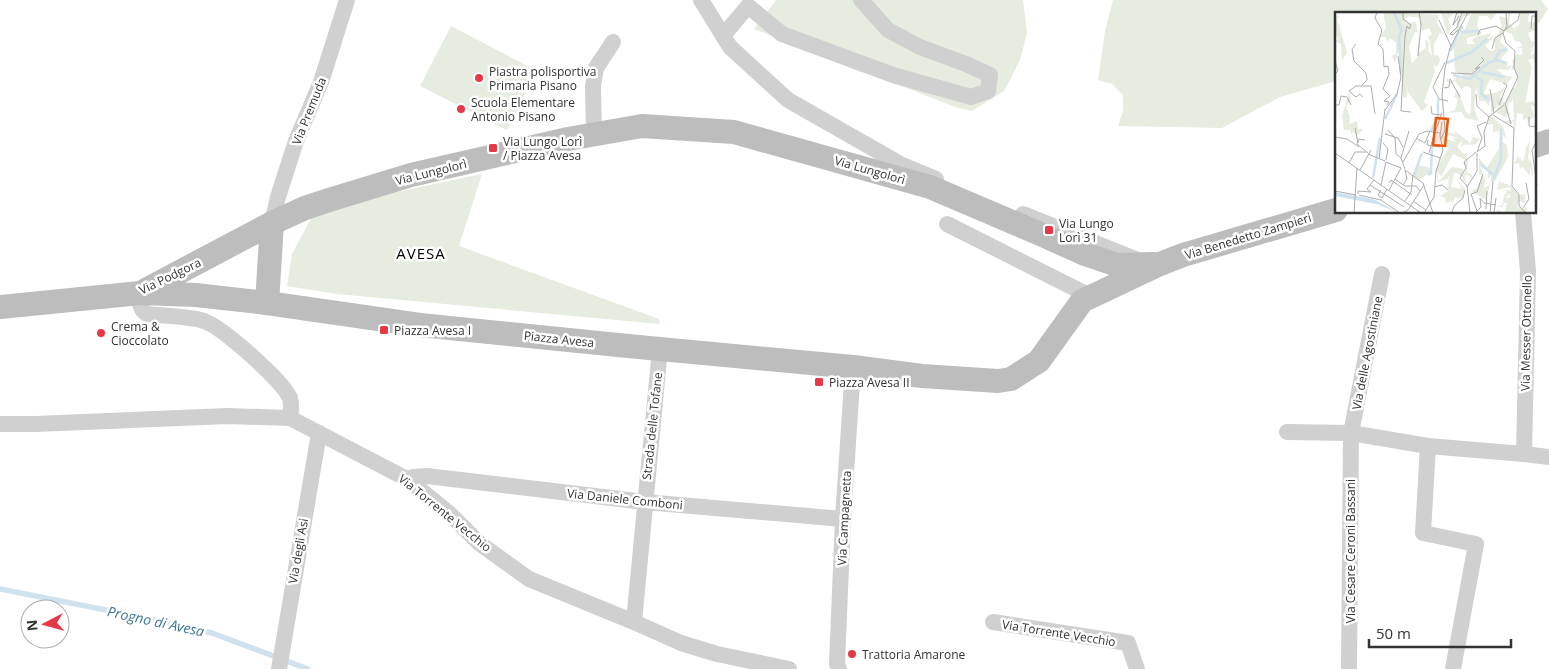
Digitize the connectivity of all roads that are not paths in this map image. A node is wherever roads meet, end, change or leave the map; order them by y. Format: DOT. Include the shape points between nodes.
graph roads {
  1 [pos="347,0"];
  2 [pos="701,0"];
  3 [pos="861,0"];
  4 [pos="723,36"];
  5 [pos="613,42"];
  6 [pos="594,135"];
  7 [pos="1549,141"];
  8 [pos="1536,146"];
  9 [pos="1335,210"];
  10 [pos="1522,214"];
  11 [pos="272,223"];
  12 [pos="947,224"];
  13 [pos="1085,254"];
  14 [pos="1153,264"];
  15 [pos="1382,274"];
  16 [pos="140,293"];
  17 [pos="1084,298"];
  18 [pos="267,303"];
  19 [pos="0,307"];
  20 [pos="660,349"];
  21 [pos="853,367"];
  22 [pos="290,418"];
  23 [pos="0,424"];
  24 [pos="1287,432"];
  25 [pos="1351,432"];
  26 [pos="319,433"];
  27 [pos="1428,446"];
  28 [pos="1524,454"];
  29 [pos="1549,457"];
  30 [pos="407,479"];
  31 [pos="645,502"];
  32 [pos="844,519"];
  33 [pos="634,622"];
  34 [pos="993,622"];
  35 [pos="279,669"];
  36 [pos="789,669"];
  37 [pos="839,669"];
  38 [pos="1137,669"];
  39 [pos="1349,669"];
  40 [pos="1453,669"];
  1 -- 11 [label="street, Via Premuda" via="321,82 296,141"];
  2 -- 4 [label="street"];
  3 -- 4 [label="street" via="888,30 990,76 988,91 971,97 893,75 782,34 748,6"];
  4 -- 14 [label="street, Via Lungolorì" via="730,47 788,100 902,165"];
  5 -- 6 [label="street" via="596,68"];
  6 -- 11 [label="street, Via Lungolorì" via="411,175 305,208"];
  6 -- 13 [label="street, Via Lungolorì" via="642,126 734,132 930,188"];
  7 -- 8 [label="street"];
  9 -- 14 [label="street, Via Benedetto Zampieri"];
  10 -- 28 [label="street, Via Messer Ottonello" via="1528,271"];
  11 -- 16 [label="street, Via Podgora"];
  11 -- 18 [label="street"];
  12 -- 17 [label="street"];
  13 -- 14 [label="street, Via Benedetto Zampieri" via="1117,264"];
  13 -- 17 [label="street" via="1092,282"];
  14 -- 17 [label="street, Via Benedetto Zampieri"];
  15 -- 25 [label="street, Via delle Agostiniane"];
  16 -- 18 [label="street, Piazza Avesa"];
  16 -- 19 [label="street, Via Podgora"];
  16 -- 22 [label="street" via="140,306 147,314 206,322 242,346 290,397"];
  17 -- 21 [label="street, Via Benedetto Zampieri" via="1039,361 1011,379 998,382 968,380"];
  18 -- 20 [label="street, Piazza Avesa" via="420,325"];
  20 -- 21 [label="street, Piazza Avesa"];
  20 -- 31 [label="street, Strada delle Tofane"];
  21 -- 32 [label="street, Via Campagnetta"];
  22 -- 23 [label="street, Via Torrente Vecchio" via="227,416"];
  22 -- 26 [label="street, Via Torrente Vecchio"];
  24 -- 25 [label="street"];
  25 -- 27 [label="street"];
  25 -- 39 [label="street, Via Cesare Ceroni Bassani"];
  26 -- 30 [label="street, Via Torrente Vecchio"];
  26 -- 35 [label="street, Via degli Asi"];
  27 -- 28 [label="street"];
  27 -- 40 [label="street" via="1424,533 1476,544"];
  28 -- 29 [label="street"];
  30 -- 31 [label="street, Via Daniele Comboni" via="427,476"];
  30 -- 33 [label="street, Via Torrente Vecchio" via="479,542 529,579"];
  31 -- 32 [label="street, Via Daniele Comboni"];
  31 -- 33 [label="street, Strada delle Tofane"];
  32 -- 37 [label="street, Via Campagnetta"];
  33 -- 36 [label="street, Via Torrente Vecchio" via="690,646"];
  34 -- 38 [label="street, Via Torrente Vecchio" via="1128,643"];
}
